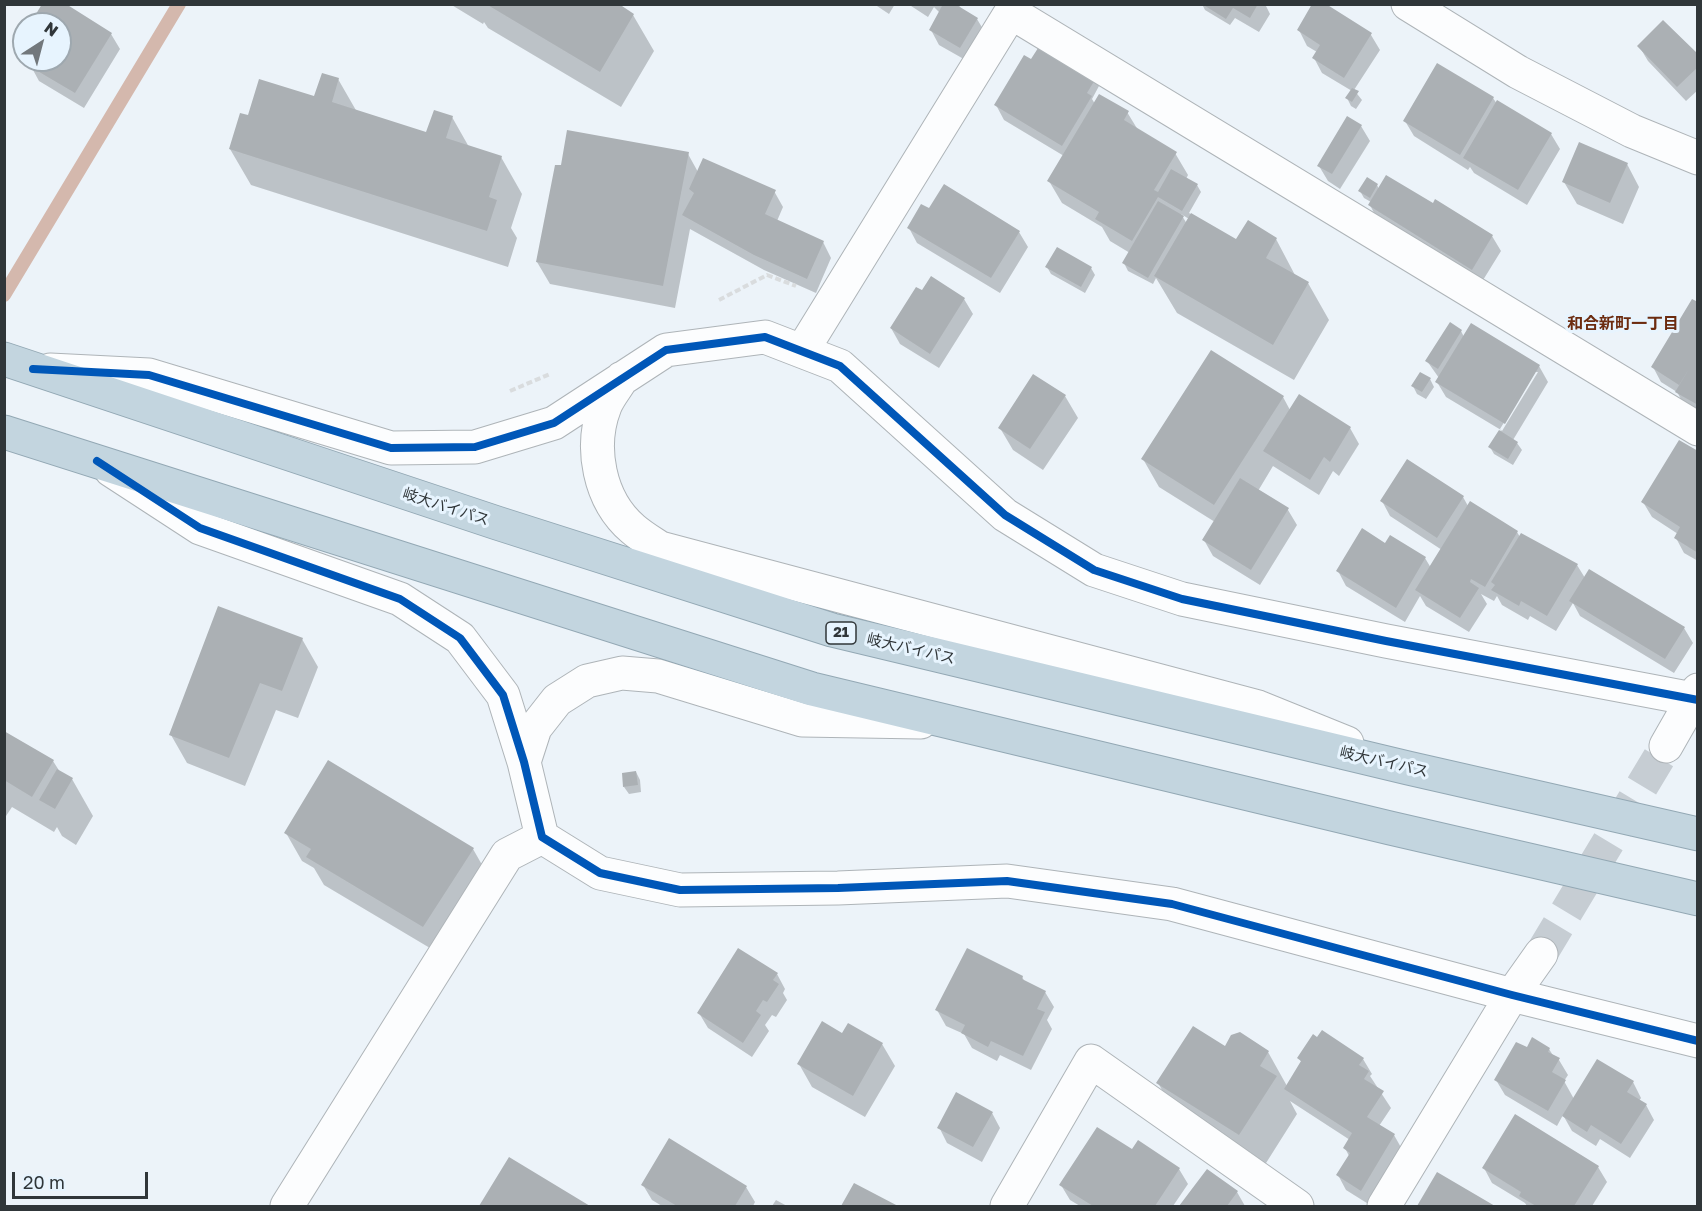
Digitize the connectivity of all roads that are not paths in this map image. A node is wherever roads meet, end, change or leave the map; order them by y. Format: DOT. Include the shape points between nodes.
graph roads {
  1 [pos="1408,4"];
  2 [pos="1014,9"];
  3 [pos="1698,158"];
  4 [pos="802,351"];
  5 [pos="19,364"];
  6 [pos="623,377"];
  7 [pos="1698,429"];
  8 [pos="4,432"];
  9 [pos="97,461"];
  10 [pos="1696,696"];
  11 [pos="948,722"];
  12 [pos="1666,746"];
  13 [pos="524,762"];
  14 [pos="1408,768"];
  15 [pos="1698,834"];
  16 [pos="542,837"];
  17 [pos="1698,899"];
  18 [pos="1541,954"];
  19 [pos="1512,995"];
  20 [pos="1698,1041"];
  21 [pos="287,1206"];
  22 [pos="1007,1206"];
  23 [pos="1297,1206"];
  24 [pos="1384,1206"];
  1 -- 3 [label="street" via="1518,72 1632,131"];
  2 -- 4 [label="street"];
  2 -- 7 [label="street"];
  4 -- 6 [label="street" via="765,337 666,350"];
  4 -- 10 [label="street" via="840,366 1005,515 1094,570 1182,599 1386,641"];
  5 -- 6 [label="street" via="149,375 392,448 474,447 554,423"];
  5 -- 14 [label="highway, 岐大バイパス / 21" via="832,630"];
  6 -- 14 [label="street" via="606,405 597,438 599,471 612,502 632,528 660,548 1258,707"];
  8 -- 9 [label="highway"];
  9 -- 11 [label="highway" via="812,689"];
  9 -- 13 [label="street" via="200,528 400,599 460,638 503,695"];
  10 -- 12 [label="street"];
  11 -- 13 [label="street" via="802,720 658,676 622,673 587,681 557,700 536,728"];
  11 -- 17 [label="highway"];
  13 -- 16 [label="street"];
  14 -- 15 [label="highway, 岐大バイパス / 21"];
  16 -- 19 [label="street" via="600,873 680,890 1007,881 1172,904"];
  16 -- 21 [label="street" via="507,855"];
  18 -- 19 [label="street"];
  19 -- 20 [label="street"];
  19 -- 24 [label="street"];
  22 -- 23 [label="street" via="1091,1062"];
}
